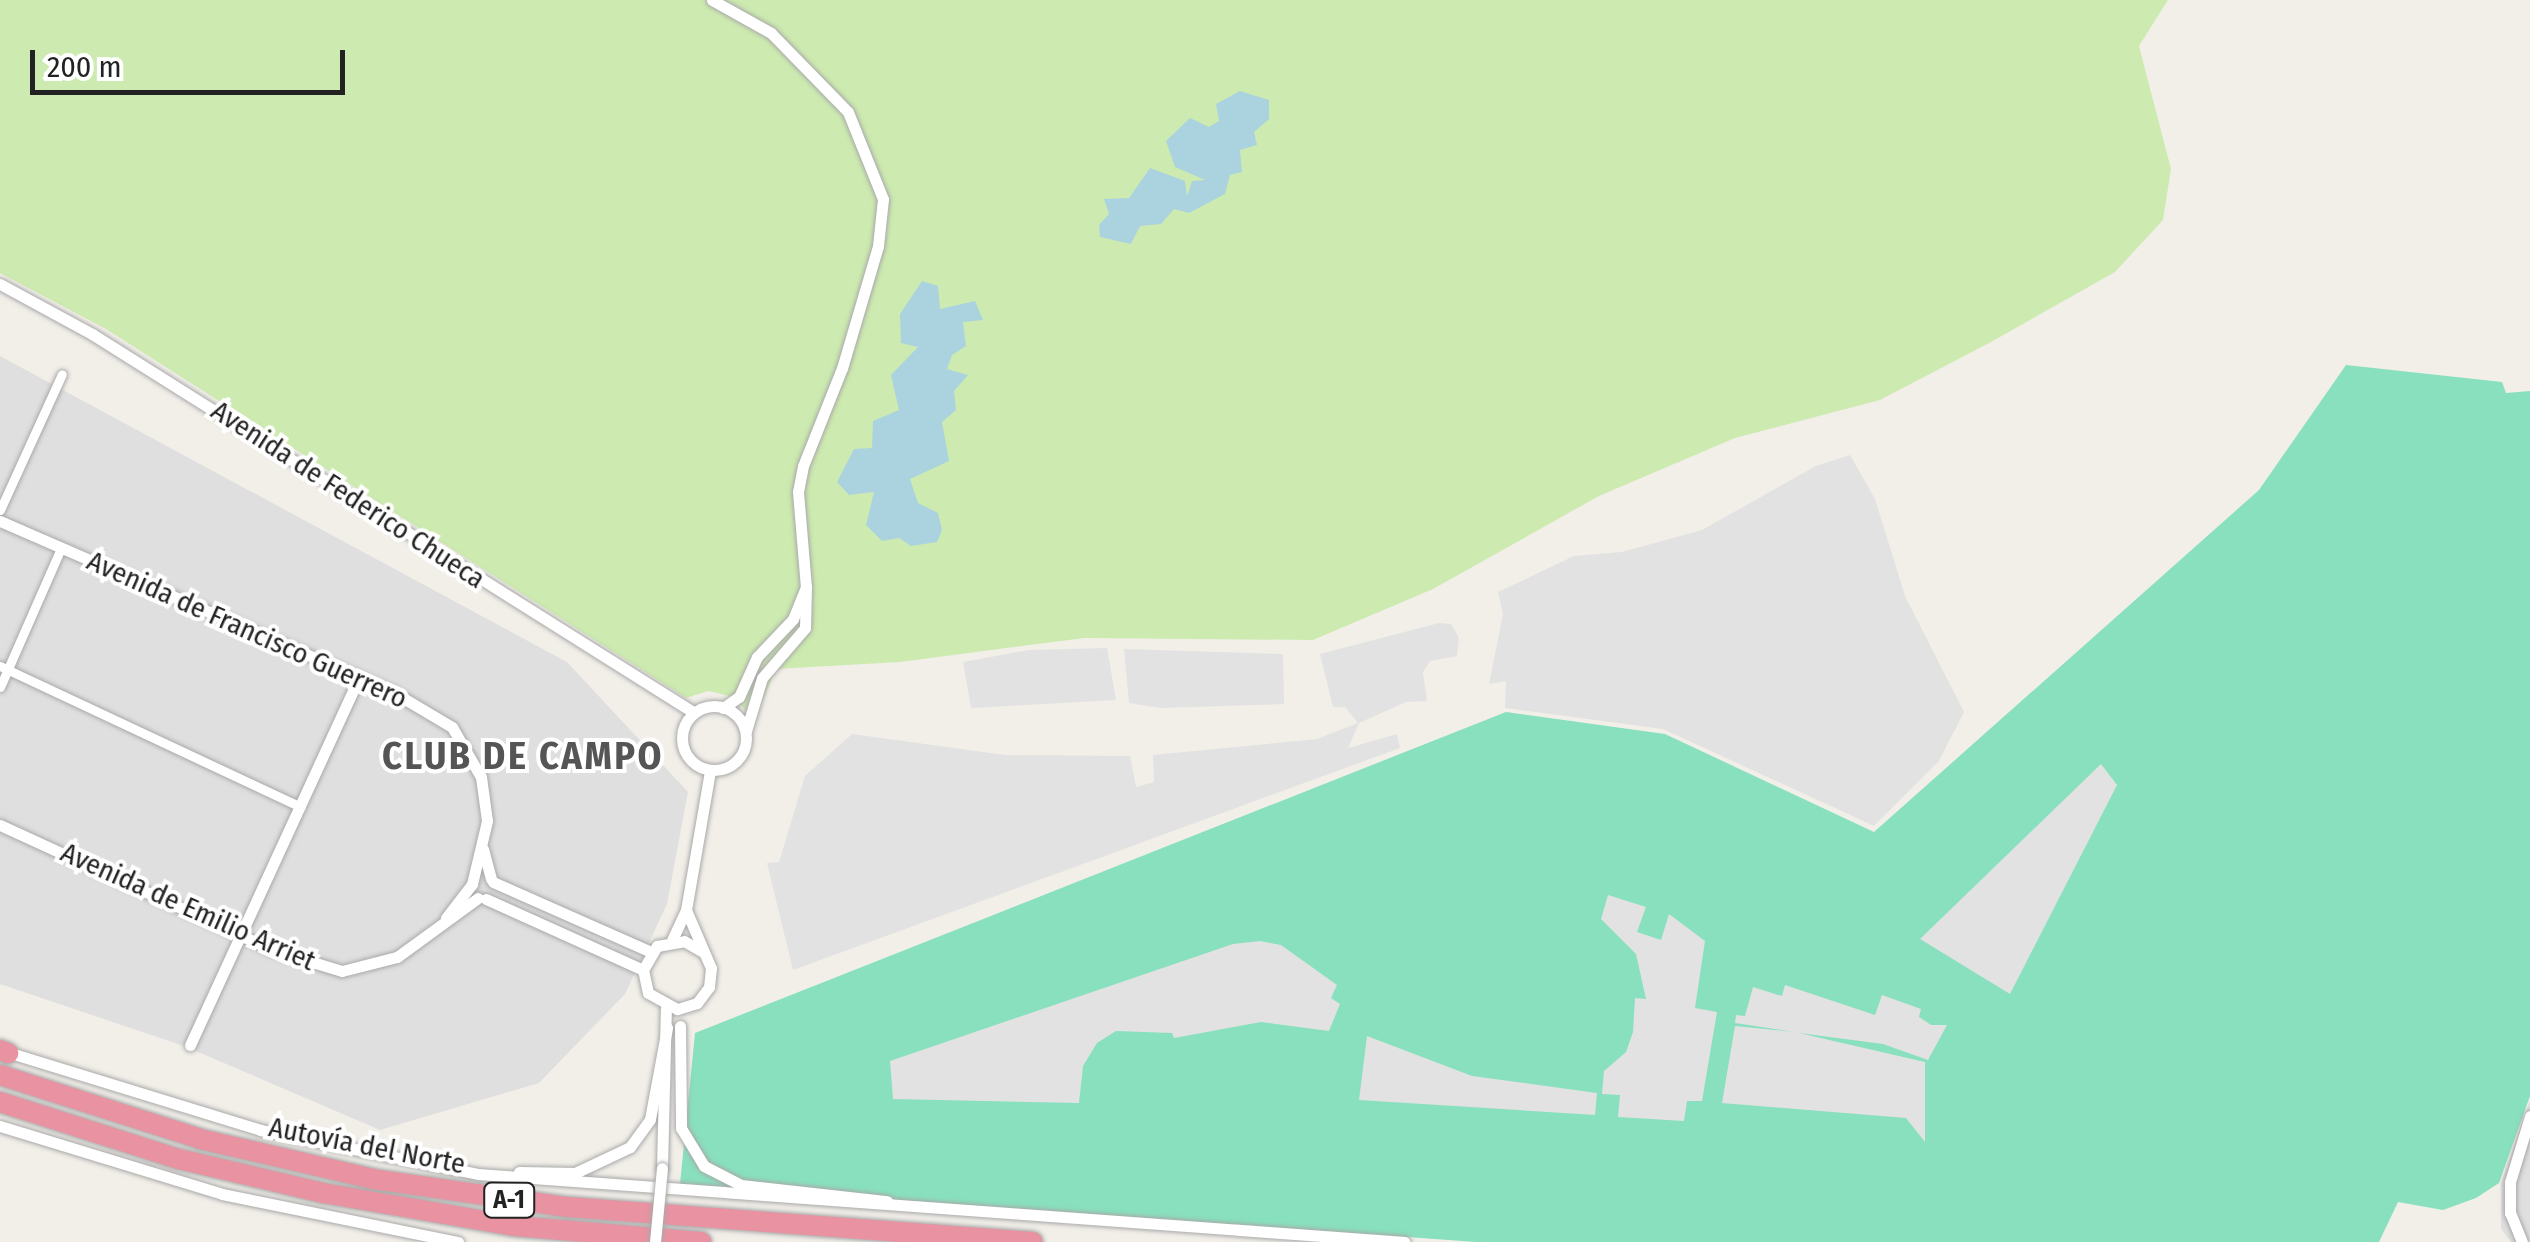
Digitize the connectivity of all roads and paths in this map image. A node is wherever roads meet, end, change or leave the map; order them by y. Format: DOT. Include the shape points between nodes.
graph roads {
  1 [pos="712,0"];
  2 [pos="0,284"];
  3 [pos="62,374"];
  4 [pos="0,510"];
  5 [pos="0,520"];
  6 [pos="61,548"];
  7 [pos="806,587"];
  8 [pos="792,619"];
  9 [pos="800,632"];
  10 [pos="4,668"];
  11 [pos="359,678"];
  12 [pos="0,687"];
  13 [pos="723,708"];
  14 [pos="693,712"];
  15 [pos="746,731"];
  16 [pos="710,770"];
  17 [pos="301,807"];
  18 [pos="0,825"];
  19 [pos="482,845"];
  20 [pos="492,880"];
  21 [pos="472,884"];
  22 [pos="482,898"];
  23 [pos="686,910"];
  24 [pos="446,918"];
  25 [pos="241,933"];
  26 [pos="672,940"];
  27 [pos="651,952"];
  28 [pos="703,952"];
  29 [pos="642,970"];
  30 [pos="688,1007"];
  31 [pos="666,1008"];
  32 [pos="673,1027"];
  33 [pos="190,1045"];
  34 [pos="3,1050"];
  35 [pos="0,1075"];
  36 [pos="0,1102"];
  37 [pos="2530,1116"];
  38 [pos="0,1126"];
  39 [pos="417,1162"];
  40 [pos="906,1207"];
  41 [pos="458,1242"];
  42 [pos="656,1242"];
  43 [pos="701,1242"];
  44 [pos="1033,1242"];
  45 [pos="1405,1242"];
  46 [pos="2522,1242"];
  1 -- 7 [label="street" via="770,32 848,112 883,199 878,246 842,368 803,466 798,492"];
  2 -- 14 [label="street, Avenida de Federico Chueca" via="140,363"];
  3 -- 4 [label="street"];
  5 -- 6 [label="street, Avenida de Francisco Guerrero"];
  6 -- 10 [label="street"];
  6 -- 11 [label="street, Avenida de Francisco Guerrero"];
  7 -- 8 [label="street"];
  7 -- 9 [label="street" via="807,620"];
  8 -- 9 [label="street" via="792,630"];
  8 -- 13 [label="street" via="757,657 739,698"];
  9 -- 15 [label="street" via="762,678"];
  10 -- 12 [label="street"];
  10 -- 17 [label="street"];
  11 -- 17 [label="street"];
  11 -- 19 [label="street, Avenida de Francisco Guerrero" via="434,713 468,746 481,777 487,821"];
  13 -- 14 [label="street"];
  13 -- 15 [label="street" via="737,714"];
  14 -- 16 [label="street" via="682,728 682,748"];
  15 -- 16 [label="street" via="738,759"];
  16 -- 23 [label="street"];
  17 -- 25 [label="street"];
  18 -- 25 [label="street, Avenida de Emilio Arriet"];
  19 -- 20 [label="street, Avenida de Francisco Guerrero"];
  19 -- 21 [label="street"];
  20 -- 21 [label="street" via="480,876"];
  20 -- 22 [label="street"];
  20 -- 27 [label="street"];
  21 -- 22 [label="street"];
  21 -- 24 [label="street"];
  22 -- 24 [label="street, Avenida de Emilio Arriet"];
  22 -- 29 [label="street"];
  23 -- 26 [label="street"];
  23 -- 28 [label="street"];
  24 -- 25 [label="street, Avenida de Emilio Arriet" via="397,957 342,971"];
  25 -- 33 [label="street"];
  26 -- 27 [label="street"];
  26 -- 28 [label="street"];
  27 -- 29 [label="street"];
  28 -- 30 [label="street" via="709,988"];
  29 -- 31 [label="street" via="648,993"];
  30 -- 31 [label="street"];
  30 -- 32 [label="street"];
  31 -- 32 [label="street"];
  32 -- 39 [label="street" via="650,1119 619,1156 575,1174"];
  32 -- 40 [label="street" via="681,1128 704,1166 741,1184 872,1196"];
  32 -- 42 [label="street, bridge"];
  34 -- 39 [label="street" via="224,1121"];
  35 -- 44 [label="highway, Autovía del Norte / A-1" via="200,1139 392,1182 568,1208"];
  36 -- 43 [label="highway, Autovía del Norte / A-1" via="179,1159 323,1193 496,1224"];
  37 -- 46 [label="street" via="2510,1182 2510,1213"];
  38 -- 41 [label="street" via="222,1194"];
  39 -- 40 [label="street" via="566,1185"];
  40 -- 45 [label="street"];
}
